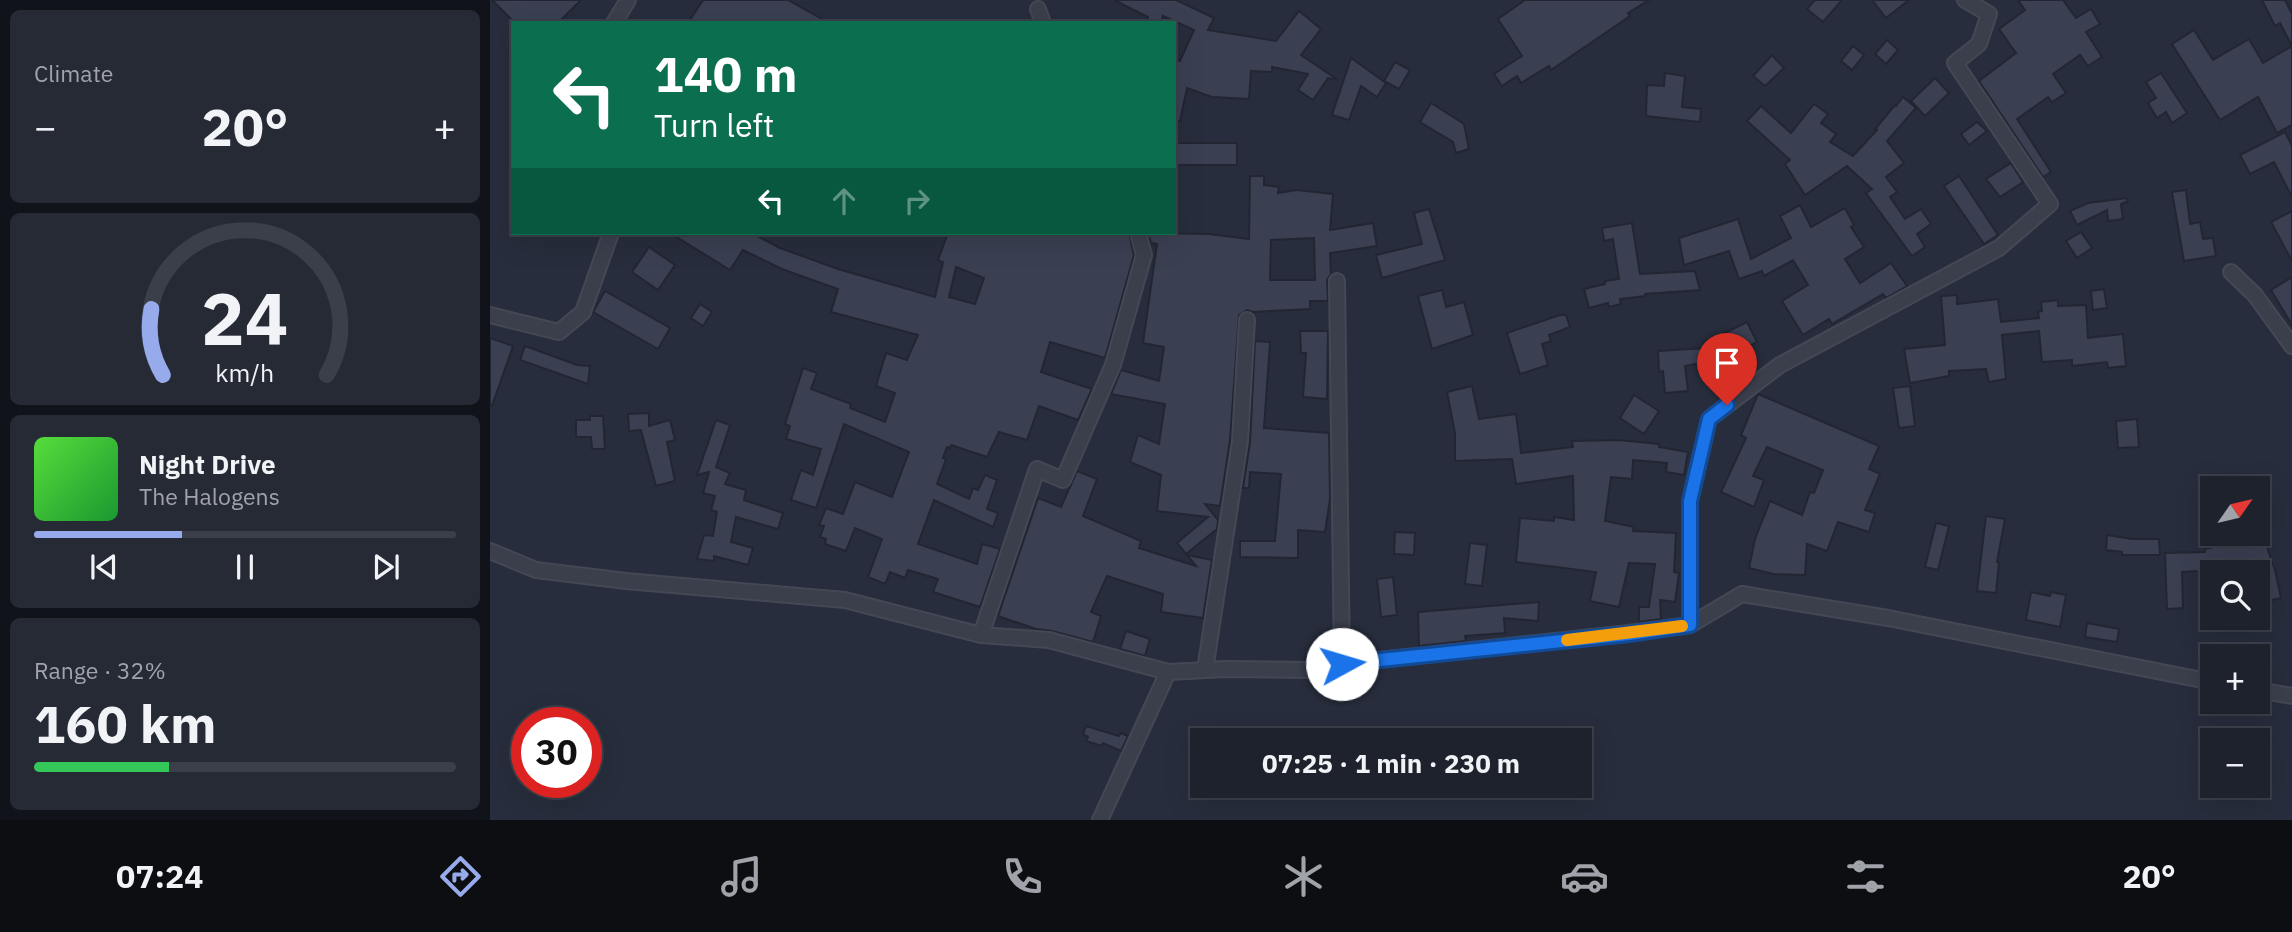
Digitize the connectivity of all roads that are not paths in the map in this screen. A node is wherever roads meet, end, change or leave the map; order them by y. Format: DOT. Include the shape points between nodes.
graph roads {
  1 [pos="628,0"];
  2 [pos="1965,0"];
  3 [pos="615,21"];
  4 [pos="610,235"];
  5 [pos="1139,235"];
  6 [pos="2231,272"];
  7 [pos="1337,281"];
  8 [pos="490,315"];
  9 [pos="1247,320"];
  10 [pos="2292,346"];
  11 [pos="490,551"];
  12 [pos="1690,625"];
  13 [pos="981,635"];
  14 [pos="1342,664"];
  15 [pos="1205,670"];
  16 [pos="1168,673"];
  17 [pos="2200,680"];
  18 [pos="2270,692"];
  19 [pos="2292,696"];
  20 [pos="1100,820"];
  1 -- 3 [label="street"];
  2 -- 12 [label="street" via="1989,14 1979,44 1955,63 2050,204 1999,248 1780,365 1709,419 1690,501"];
  4 -- 8 [label="street" via="583,312 559,332"];
  5 -- 13 [label="street" via="1144,255 1113,365 1063,480 1037,469"];
  6 -- 10 [label="street" via="2255,295"];
  7 -- 14 [label="street"];
  9 -- 15 [label="street" via="1240,441"];
  11 -- 13 [label="street" via="536,570 845,600"];
  12 -- 14 [label="street"];
  12 -- 17 [label="street" via="1742,594"];
  13 -- 16 [label="street" via="1049,640"];
  14 -- 15 [label="street" via="1310,670"];
  15 -- 16 [label="street"];
  16 -- 20 [label="street"];
  18 -- 19 [label="street"];
}
